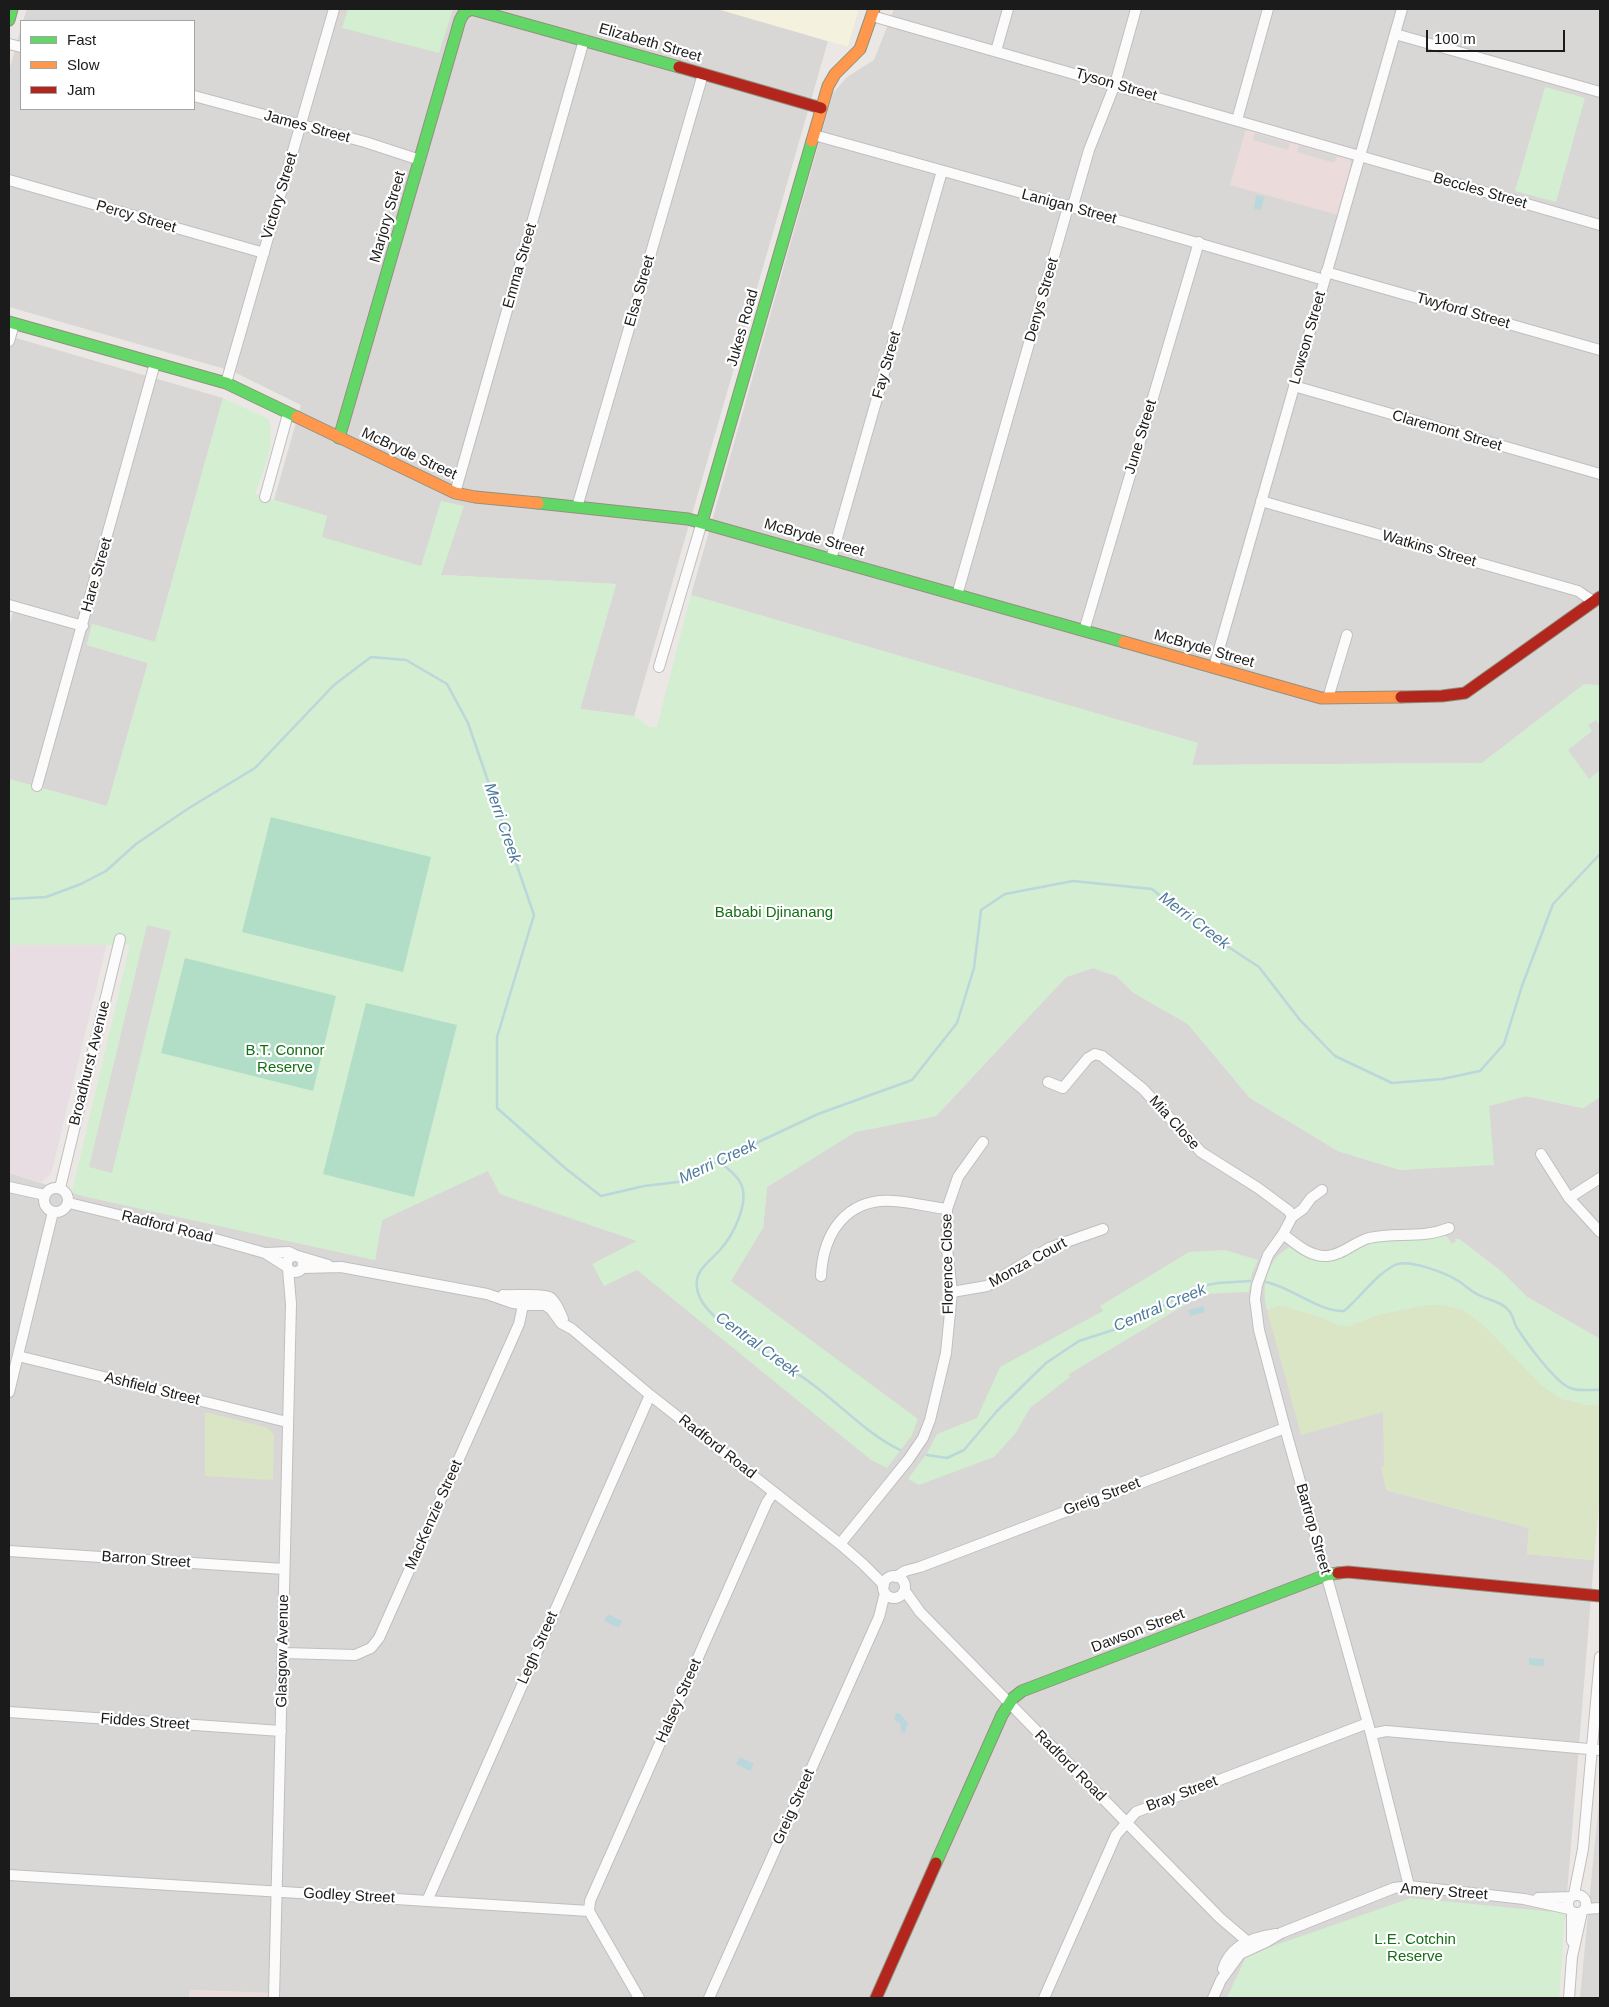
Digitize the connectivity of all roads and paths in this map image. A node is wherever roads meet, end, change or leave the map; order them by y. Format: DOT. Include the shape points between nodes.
graph roads {
  1 [pos="12,9"];
  2 [pos="334,9"];
  3 [pos="471,9"];
  4 [pos="1008,9"];
  5 [pos="1136,9"];
  6 [pos="1268,9"];
  7 [pos="1402,9"];
  8 [pos="873,12"];
  9 [pos="9,20"];
  10 [pos="1395,34"];
  11 [pos="584,40"];
  12 [pos="996,50"];
  13 [pos="703,74"];
  14 [pos="1115,84"];
  15 [pos="1600,92"];
  16 [pos="195,96"];
  17 [pos="821,108"];
  18 [pos="1237,120"];
  19 [pos="301,126"];
  20 [pos="814,135"];
  21 [pos="1360,156"];
  22 [pos="420,160"];
  23 [pos="942,171"];
  24 [pos="9,180"];
  25 [pos="1068,207"];
  26 [pos="1600,226"];
  27 [pos="1199,242"];
  28 [pos="264,253"];
  29 [pos="1325,276"];
  30 [pos="11,323"];
  31 [pos="9,341"];
  32 [pos="1600,350"];
  33 [pos="155,364"];
  34 [pos="226,383"];
  35 [pos="1294,386"];
  36 [pos="288,414"];
  37 [pos="339,438"];
  38 [pos="1600,474"];
  39 [pos="455,493"];
  40 [pos="264,497"];
  41 [pos="1261,501"];
  42 [pos="577,507"];
  43 [pos="702,522"];
  44 [pos="831,559"];
  45 [pos="957,595"];
  46 [pos="1597,599"];
  47 [pos="9,605"];
  48 [pos="82,626"];
  49 [pos="1084,631"];
  50 [pos="1347,635"];
  51 [pos="659,667"];
  52 [pos="1214,667"];
  53 [pos="1328,698"];
  54 [pos="37,786"];
  55 [pos="120,939"];
  56 [pos="1048,1082"];
  57 [pos="983,1142"];
  58 [pos="1541,1154"];
  59 [pos="1600,1178"];
  60 [pos="9,1187"];
  61 [pos="60,1188"];
  62 [pos="1322,1190"];
  63 [pos="45,1195"];
  64 [pos="1569,1198"];
  65 [pos="69,1203"];
  66 [pos="947,1210"];
  67 [pos="53,1212"];
  68 [pos="1292,1217"];
  69 [pos="1103,1228"];
  70 [pos="1449,1228"];
  71 [pos="1600,1232"];
  72 [pos="1284,1234"];
  73 [pos="264,1253"];
  74 [pos="297,1255"];
  75 [pos="333,1267"];
  76 [pos="294,1269"];
  77 [pos="821,1276"];
  78 [pos="952,1292"];
  79 [pos="524,1300"];
  80 [pos="18,1356"];
  81 [pos="9,1392"];
  82 [pos="650,1395"];
  83 [pos="287,1422"];
  84 [pos="1285,1428"];
  85 [pos="774,1492"];
  86 [pos="840,1544"];
  87 [pos="9,1551"];
  88 [pos="864,1564"];
  89 [pos="920,1567"];
  90 [pos="284,1569"];
  91 [pos="1326,1575"];
  92 [pos="894,1577"];
  93 [pos="905,1587"];
  94 [pos="889,1594"];
  95 [pos="1600,1596"];
  96 [pos="920,1612"];
  97 [pos="283,1653"];
  98 [pos="1600,1657"];
  99 [pos="1009,1705"];
  100 [pos="9,1712"];
  101 [pos="1368,1723"];
  102 [pos="281,1731"];
  103 [pos="1371,1734"];
  104 [pos="1596,1750"];
  105 [pos="1127,1823"];
  106 [pos="9,1876"];
  107 [pos="1409,1886"];
  108 [pos="278,1892"];
  109 [pos="427,1901"];
  110 [pos="1600,1902"];
  111 [pos="1578,1903"];
  112 [pos="1600,1908"];
  113 [pos="589,1911"];
  114 [pos="1220,1918"];
  115 [pos="1251,1944"];
  116 [pos="1239,1950"];
  117 [pos="274,1998"];
  118 [pos="639,1998"];
  119 [pos="709,1998"];
  120 [pos="876,1998"];
  121 [pos="1044,1998"];
  122 [pos="1213,1998"];
  123 [pos="1569,1998"];
  1 -- 9 [label="street"];
  2 -- 19 [label="street, Victory Street"];
  3 -- 11 [label="street, Elizabeth Street"];
  3 -- 22 [label="street, Marjory Street" via="460,20"];
  4 -- 12 [label="street"];
  5 -- 14 [label="street, Denys Street"];
  6 -- 18 [label="street"];
  7 -- 10 [label="street, Lowson Street"];
  8 -- 12 [label="street, Tyson Street"];
  8 -- 17 [label="street, Jukes Road" via="863,45 831,78"];
  10 -- 15 [label="street"];
  10 -- 21 [label="street, Lowson Street"];
  11 -- 13 [label="street, Elizabeth Street"];
  11 -- 39 [label="street, Emma Street"];
  12 -- 14 [label="street, Tyson Street"];
  13 -- 17 [label="street, Elizabeth Street"];
  13 -- 42 [label="street, Elsa Street"];
  14 -- 18 [label="street, Tyson Street"];
  14 -- 25 [label="street, Denys Street" via="1089,150 1074,202"];
  16 -- 19 [label="street, James Street"];
  17 -- 20 [label="street, Jukes Road"];
  18 -- 21 [label="street, Tyson Street"];
  19 -- 22 [label="street, James Street"];
  19 -- 28 [label="street, Victory Street"];
  20 -- 23 [label="street, Lanigan Street"];
  20 -- 43 [label="street, Jukes Road"];
  21 -- 26 [label="street, Beccles Street"];
  21 -- 29 [label="street, Lowson Street"];
  22 -- 37 [label="street, Marjory Street"];
  23 -- 25 [label="street, Lanigan Street"];
  23 -- 44 [label="street, Fay Street"];
  24 -- 28 [label="street, Percy Street"];
  25 -- 27 [label="street, Lanigan Street"];
  25 -- 45 [label="street, Denys Street"];
  27 -- 29 [label="street, Lanigan Street"];
  27 -- 49 [label="street, June Street"];
  28 -- 34 [label="street, Victory Street"];
  29 -- 32 [label="street, Twyford Street"];
  29 -- 35 [label="street, Lowson Street"];
  30 -- 31 [label="street"];
  30 -- 33 [label="street, McBryde Street"];
  33 -- 34 [label="street, McBryde Street"];
  33 -- 48 [label="street, Hare Street"];
  34 -- 36 [label="street, McBryde Street"];
  35 -- 38 [label="street, Claremont Street"];
  35 -- 41 [label="street, Lowson Street"];
  36 -- 37 [label="street, McBryde Street"];
  36 -- 40 [label="street"];
  37 -- 39 [label="street, McBryde Street"];
  39 -- 42 [label="street, McBryde Street"];
  41 -- 46 [label="street, Watkins Street"];
  41 -- 52 [label="street, Lowson Street"];
  42 -- 43 [label="street, McBryde Street"];
  43 -- 44 [label="street, McBryde Street"];
  43 -- 51 [label="street, Jukes Road"];
  44 -- 45 [label="street, McBryde Street"];
  45 -- 49 [label="street, McBryde Street"];
  46 -- 53 [label="street, McBryde Street" via="1465,693"];
  47 -- 48 [label="street"];
  48 -- 54 [label="street, Hare Street"];
  49 -- 52 [label="street, McBryde Street"];
  50 -- 53 [label="street"];
  52 -- 53 [label="street, McBryde Street"];
  55 -- 61 [label="street, Broadhurst Avenue"];
  56 -- 68 [label="street, Mia Close" via="1063,1091 1088,1058 1095,1054 1102,1056 1143,1089 1201,1152 1258,1188 1289,1211"];
  57 -- 66 [label="street, Florence Close" via="958,1177"];
  58 -- 64 [label="street"];
  59 -- 64 [label="street"];
  60 -- 63 [label="street"];
  61 -- 63 [label="street" via="49,1190"];
  61 -- 65 [label="street" via="66,1192"];
  62 -- 68 [label="street, Bartrop Street"];
  63 -- 67 [label="street" via="46,1207"];
  64 -- 71 [label="street"];
  65 -- 67 [label="street" via="61,1212"];
  65 -- 73 [label="street, Radford Road"];
  66 -- 77 [label="street" via="894,1200 868,1203 857,1208 836,1226 827,1241"];
  66 -- 78 [label="street, Florence Close"];
  67 -- 80 [label="street"];
  68 -- 72 [label="street, Bartrop Street"];
  69 -- 78 [label="street, Monza Court" via="1049,1248 986,1286"];
  70 -- 72 [label="street" via="1426,1235 1370,1238 1338,1254 1326,1256 1302,1249"];
  72 -- 84 [label="street, Bartrop Street" via="1268,1255 1255,1299 1259,1330"];
  73 -- 74 [label="street, Radford Road" via="289,1252"];
  73 -- 76 [label="street, Radford Road"];
  74 -- 75 [label="street, Radford Road"];
  74 -- 76 [label="street" via="303,1261"];
  74 -- 76 [label="street" via="288,1258"];
  75 -- 76 [label="street, Radford Road"];
  75 -- 79 [label="street, Radford Road"];
  76 -- 83 [label="street, Glasgow Avenue"];
  78 -- 86 [label="street, Florence Close" via="940,1385 923,1438"];
  79 -- 82 [label="street, Radford Road" via="545,1304 561,1323"];
  79 -- 97 [label="street, MacKenzie Street" via="519,1324 379,1638 371,1648 355,1655"];
  80 -- 81 [label="street"];
  80 -- 83 [label="street, Ashfield Street"];
  82 -- 85 [label="street, Radford Road"];
  82 -- 109 [label="street, Legh Street"];
  83 -- 90 [label="street, Glasgow Avenue"];
  84 -- 89 [label="street, Greig Street"];
  84 -- 91 [label="street, Bartrop Street"];
  85 -- 86 [label="street, Radford Road"];
  85 -- 113 [label="street, Halsey Street" via="590,1901"];
  86 -- 88 [label="street, Radford Road"];
  87 -- 90 [label="street, Barron Street"];
  88 -- 92 [label="street, Radford Road"];
  88 -- 94 [label="street, Radford Road"];
  89 -- 92 [label="street, Greig Street"];
  89 -- 93 [label="street, Greig Street"];
  90 -- 97 [label="street, Glasgow Avenue"];
  91 -- 95 [label="street, Dawson Street" via="1348,1572"];
  91 -- 99 [label="street, Dawson Street" via="1022,1691"];
  91 -- 101 [label="street, Bartrop Street"];
  92 -- 93 [label="street" via="901,1579"];
  92 -- 94 [label="street" via="886,1580"];
  93 -- 94 [label="street" via="901,1596"];
  93 -- 96 [label="street, Radford Road"];
  94 -- 96 [label="street, Radford Road"];
  94 -- 119 [label="street, Greig Street"];
  96 -- 99 [label="street, Radford Road"];
  97 -- 102 [label="street, Glasgow Avenue"];
  98 -- 104 [label="street"];
  99 -- 105 [label="street, Radford Road"];
  99 -- 120 [label="street, Dawson Street"];
  100 -- 102 [label="street, Fiddes Street"];
  101 -- 103 [label="street, Bartrop Street"];
  101 -- 105 [label="street, Bray Street" via="1136,1812"];
  102 -- 108 [label="street, Glasgow Avenue"];
  103 -- 104 [label="street" via="1386,1731"];
  103 -- 107 [label="street, Bartrop Street"];
  104 -- 111 [label="street"];
  105 -- 114 [label="street, Radford Road"];
  105 -- 121 [label="street, Bray Street" via="1116,1835"];
  106 -- 108 [label="street, Godley Street"];
  107 -- 111 [label="street, Amery Street"];
  107 -- 115 [label="street, Amery Street" via="1394,1888 1266,1942"];
  108 -- 109 [label="street, Godley Street"];
  108 -- 117 [label="street, Glasgow Avenue"];
  109 -- 113 [label="street, Godley Street"];
  110 -- 111 [label="street, Amery Street"];
  111 -- 112 [label="street, Amery Street"];
  111 -- 123 [label="street"];
  113 -- 118 [label="street"];
  114 -- 115 [label="street, Radford Road"];
  114 -- 116 [label="street, Radford Road"];
  115 -- 116 [label="street, Amery Street"];
  116 -- 122 [label="street, Amery Street"];
}
